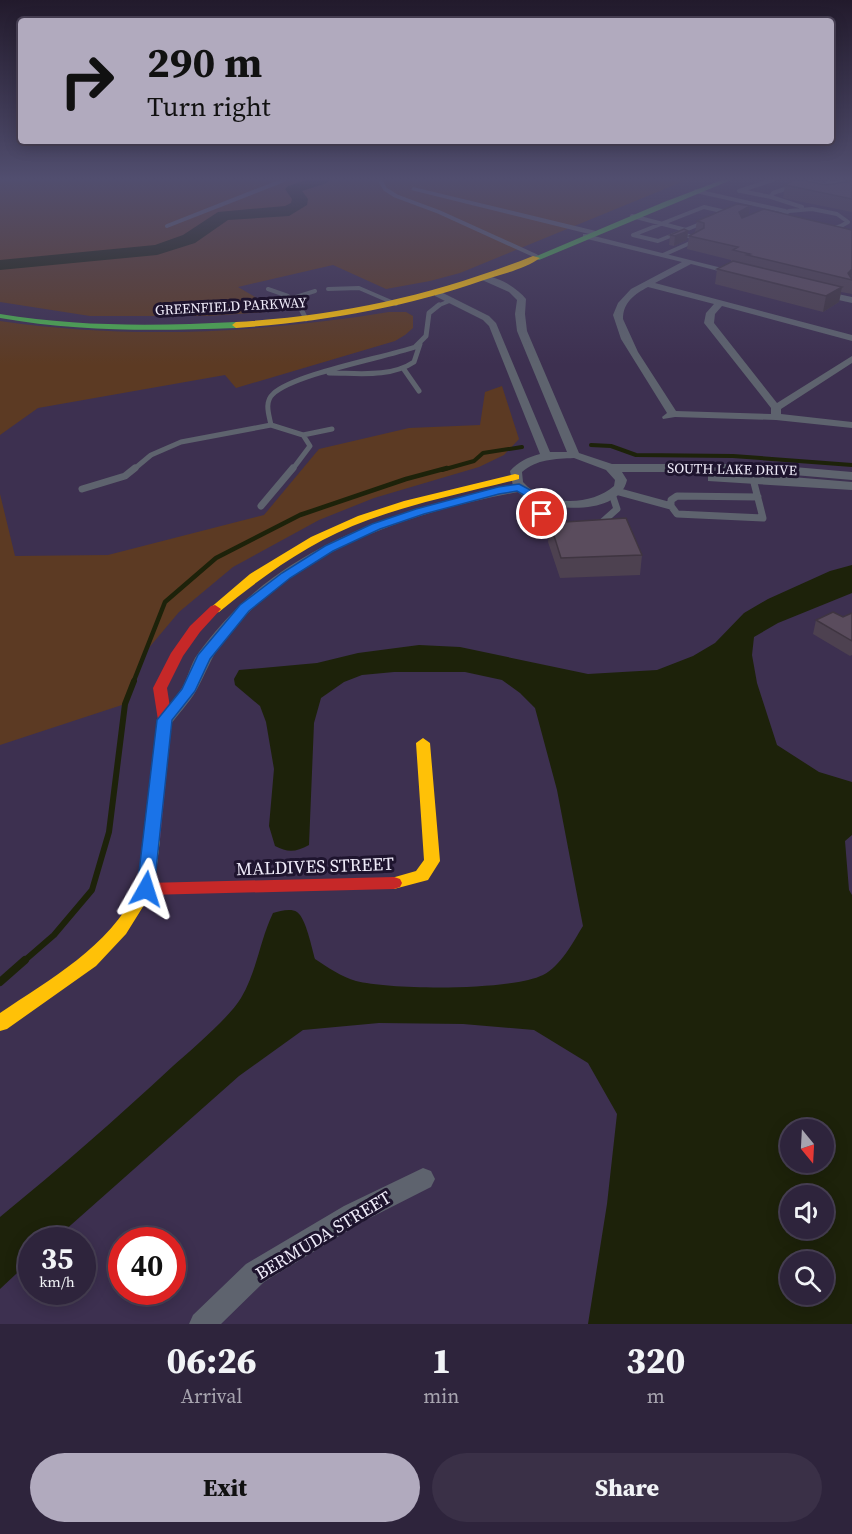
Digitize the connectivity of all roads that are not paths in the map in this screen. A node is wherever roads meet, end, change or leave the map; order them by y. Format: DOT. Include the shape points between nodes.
graph roads {
  1 [pos="505,242"];
  2 [pos="570,242"];
  3 [pos="616,242"];
  4 [pos="693,242"];
  5 [pos="663,255"];
  6 [pos="536,256"];
  7 [pos="690,261"];
  8 [pos="748,275"];
  9 [pos="485,278"];
  10 [pos="647,284"];
  11 [pos="268,289"];
  12 [pos="328,289"];
  13 [pos="806,289"];
  14 [pos="315,291"];
  15 [pos="438,294"];
  16 [pos="293,298"];
  17 [pos="452,300"];
  18 [pos="852,300"];
  19 [pos="720,303"];
  20 [pos="396,304"];
  21 [pos="0,316"];
  22 [pos="306,319"];
  23 [pos="506,324"];
  24 [pos="852,338"];
  25 [pos="420,344"];
  26 [pos="852,359"];
  27 [pos="376,360"];
  28 [pos="404,368"];
  29 [pos="385,372"];
  30 [pos="323,373"];
  31 [pos="418,391"];
  32 [pos="776,413"];
  33 [pos="271,425"];
  34 [pos="852,425"];
  35 [pos="332,429"];
  36 [pos="303,435"];
  37 [pos="574,455"];
  38 [pos="546,456"];
  39 [pos="616,473"];
  40 [pos="852,476"];
  41 [pos="753,479"];
  42 [pos="517,482"];
  43 [pos="852,486"];
  44 [pos="82,489"];
  45 [pos="614,493"];
  46 [pos="758,497"];
  47 [pos="536,498"];
  48 [pos="261,506"];
  49 [pos="671,506"];
  50 [pos="567,527"];
  51 [pos="590,527"];
  52 [pos="165,720"];
  53 [pos="423,743"];
  54 [pos="146,889"];
  55 [pos="0,1023"];
  56 [pos="423,1179"];
  57 [pos="202,1324"];
  1 -- 6 [label="lane"];
  2 -- 6 [label="main road, GREENFIELD PARKWAY"];
  3 -- 5 [label="street"];
  4 -- 5 [label="lane"];
  5 -- 7 [label="street"];
  6 -- 9 [label="main road, GREENFIELD PARKWAY"];
  7 -- 8 [label="street"];
  7 -- 10 [label="street"];
  9 -- 15 [label="main road, GREENFIELD PARKWAY"];
  9 -- 23 [label="street" via="522,298"];
  10 -- 19 [label="street"];
  10 -- 32 [label="street" via="626,298 618,320 670,415"];
  11 -- 16 [label="lane"];
  12 -- 20 [label="lane" via="359,288"];
  13 -- 18 [label="street"];
  14 -- 16 [label="lane"];
  15 -- 17 [label="street"];
  15 -- 20 [label="main road, GREENFIELD PARKWAY"];
  16 -- 22 [label="lane" via="303,306"];
  17 -- 23 [label="street"];
  17 -- 25 [label="lane" via="429,313 429,329"];
  19 -- 24 [label="street"];
  19 -- 32 [label="street" via="709,323"];
  20 -- 22 [label="main road, GREENFIELD PARKWAY"];
  21 -- 22 [label="main road, GREENFIELD PARKWAY" via="146,327"];
  23 -- 37 [label="street"];
  23 -- 38 [label="street"];
  25 -- 27 [label="lane"];
  25 -- 28 [label="lane" via="419,355"];
  26 -- 32 [label="street"];
  27 -- 29 [label="lane"];
  27 -- 30 [label="lane"];
  28 -- 29 [label="lane"];
  28 -- 31 [label="lane"];
  29 -- 30 [label="lane"];
  30 -- 33 [label="lane" via="268,399 266,408"];
  32 -- 34 [label="street"];
  33 -- 36 [label="lane"];
  33 -- 44 [label="lane" via="181,441 151,455 124,476"];
  35 -- 36 [label="lane"];
  36 -- 48 [label="lane" via="310,446 308,451"];
  37 -- 38 [label="street"];
  37 -- 39 [label="street" via="601,462"];
  38 -- 42 [label="street" via="523,464 516,471"];
  39 -- 40 [label="street, SOUTH LAKE DRIVE" via="759,468"];
  39 -- 41 [label="street, SOUTH LAKE DRIVE"];
  39 -- 45 [label="street" via="620,484"];
  41 -- 43 [label="street, SOUTH LAKE DRIVE"];
  41 -- 46 [label="lane"];
  42 -- 47 [label="street"];
  42 -- 52 [label="street" via="376,527 329,548 286,575 245,608 220,635 203,658 188,691"];
  42 -- 52 [label="main road" via="449,492 362,518 315,539 254,577 195,629 176,656 160,688"];
  45 -- 47 [label="street" via="577,504"];
  45 -- 49 [label="lane"];
  45 -- 51 [label="lane" via="613,515"];
  46 -- 49 [label="lane" via="677,496 671,500"];
  46 -- 49 [label="lane" via="764,518 688,516 677,514"];
  47 -- 50 [label="lane" via="542,514"];
  52 -- 54 [label="main road"];
  53 -- 54 [label="main road, MALDIVES STREET" via="432,861 422,876 392,884"];
  54 -- 55 [label="main road" via="120,929 90,961"];
  56 -- 57 [label="street, BERMUDA STREET" via="353,1214 255,1273"];
}
